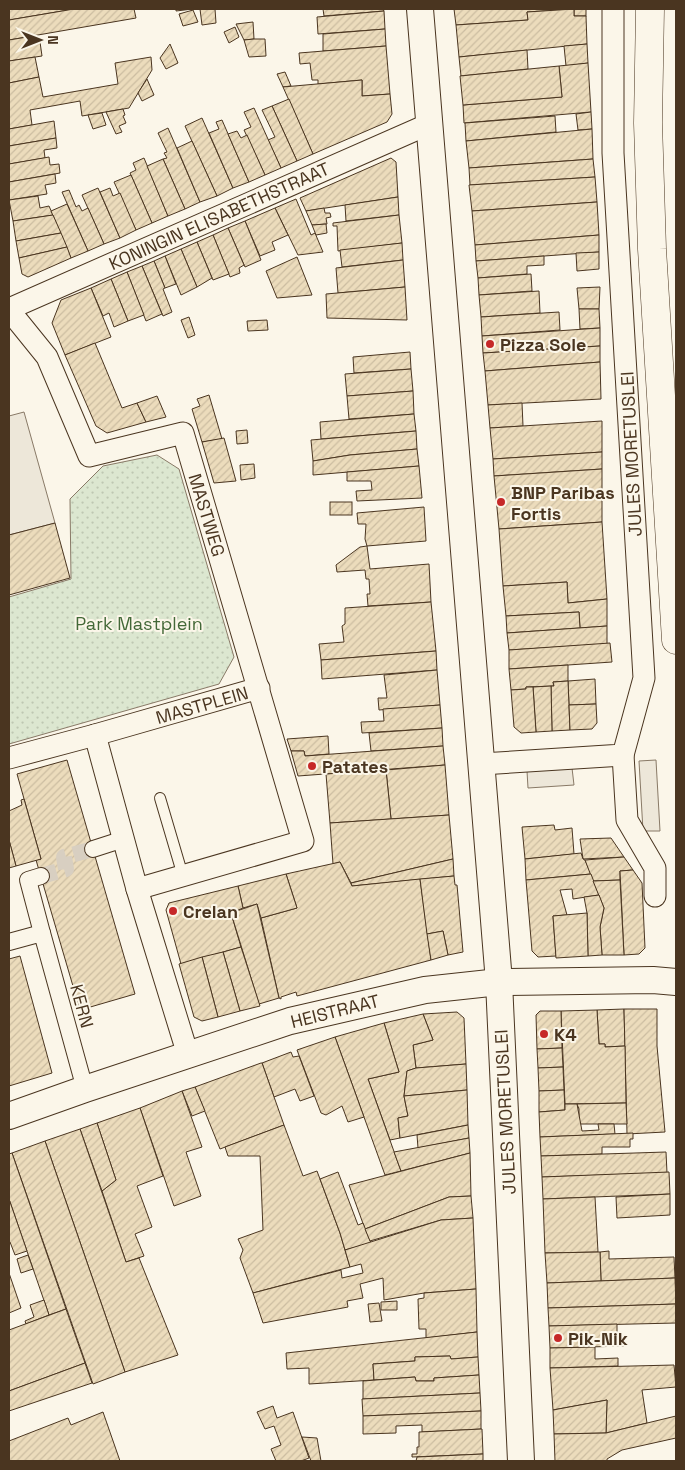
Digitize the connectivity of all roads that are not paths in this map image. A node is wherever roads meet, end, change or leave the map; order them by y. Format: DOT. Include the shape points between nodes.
graph roads {
  1 [pos="420,9"];
  2 [pos="613,9"];
  3 [pos="650,9"];
  4 [pos="429,124"];
  5 [pos="9,310"];
  6 [pos="676,640"];
  7 [pos="259,688"];
  8 [pos="95,735"];
  9 [pos="623,755"];
  10 [pos="9,758"];
  11 [pos="481,764"];
  12 [pos="160,798"];
  13 [pos="124,839"];
  14 [pos="93,849"];
  15 [pos="41,876"];
  16 [pos="183,876"];
  17 [pos="137,889"];
  18 [pos="655,896"];
  19 [pos="42,933"];
  20 [pos="9,942"];
  21 [pos="499,982"];
  22 [pos="676,982"];
  23 [pos="188,1054"];
  24 [pos="85,1089"];
  25 [pos="9,1116"];
  26 [pos="522,1461"];
  1 -- 4 [label="street, JULES MORETUSLEI"];
  2 -- 9 [label="street, JULES MORETUSLEI" via="612,153 644,678"];
  3 -- 6 [label="highway" via="648,124 652,249"];
  4 -- 5 [label="street, KONINGIN ELISABETHSTRAAT"];
  4 -- 11 [label="street, JULES MORETUSLEI"];
  5 -- 7 [label="street, MASTWEG" via="47,357 89,456 183,433"];
  7 -- 8 [label="street, MASTPLEIN"];
  7 -- 16 [label="street, MASTPLEIN" via="303,841"];
  8 -- 10 [label="street, MASTPLEIN"];
  8 -- 13 [label="street"];
  9 -- 11 [label="street"];
  9 -- 18 [label="street, JULES MORETUSLEI" via="627,820 655,868"];
  11 -- 21 [label="street, JULES MORETUSLEI"];
  12 -- 16 [label="lane"];
  13 -- 14 [label="street"];
  13 -- 17 [label="street"];
  15 -- 19 [label="street, KERN" via="28,880"];
  16 -- 17 [label="street, MASTPLEIN"];
  17 -- 23 [label="street"];
  19 -- 20 [label="street"];
  19 -- 24 [label="street, KERN"];
  21 -- 22 [label="street, HEISTRAAT"];
  21 -- 23 [label="street, HEISTRAAT" via="425,990 290,1021"];
  21 -- 26 [label="street, JULES MORETUSLEI"];
  23 -- 24 [label="street, HEISTRAAT"];
  24 -- 25 [label="street, HEISTRAAT"];
}
